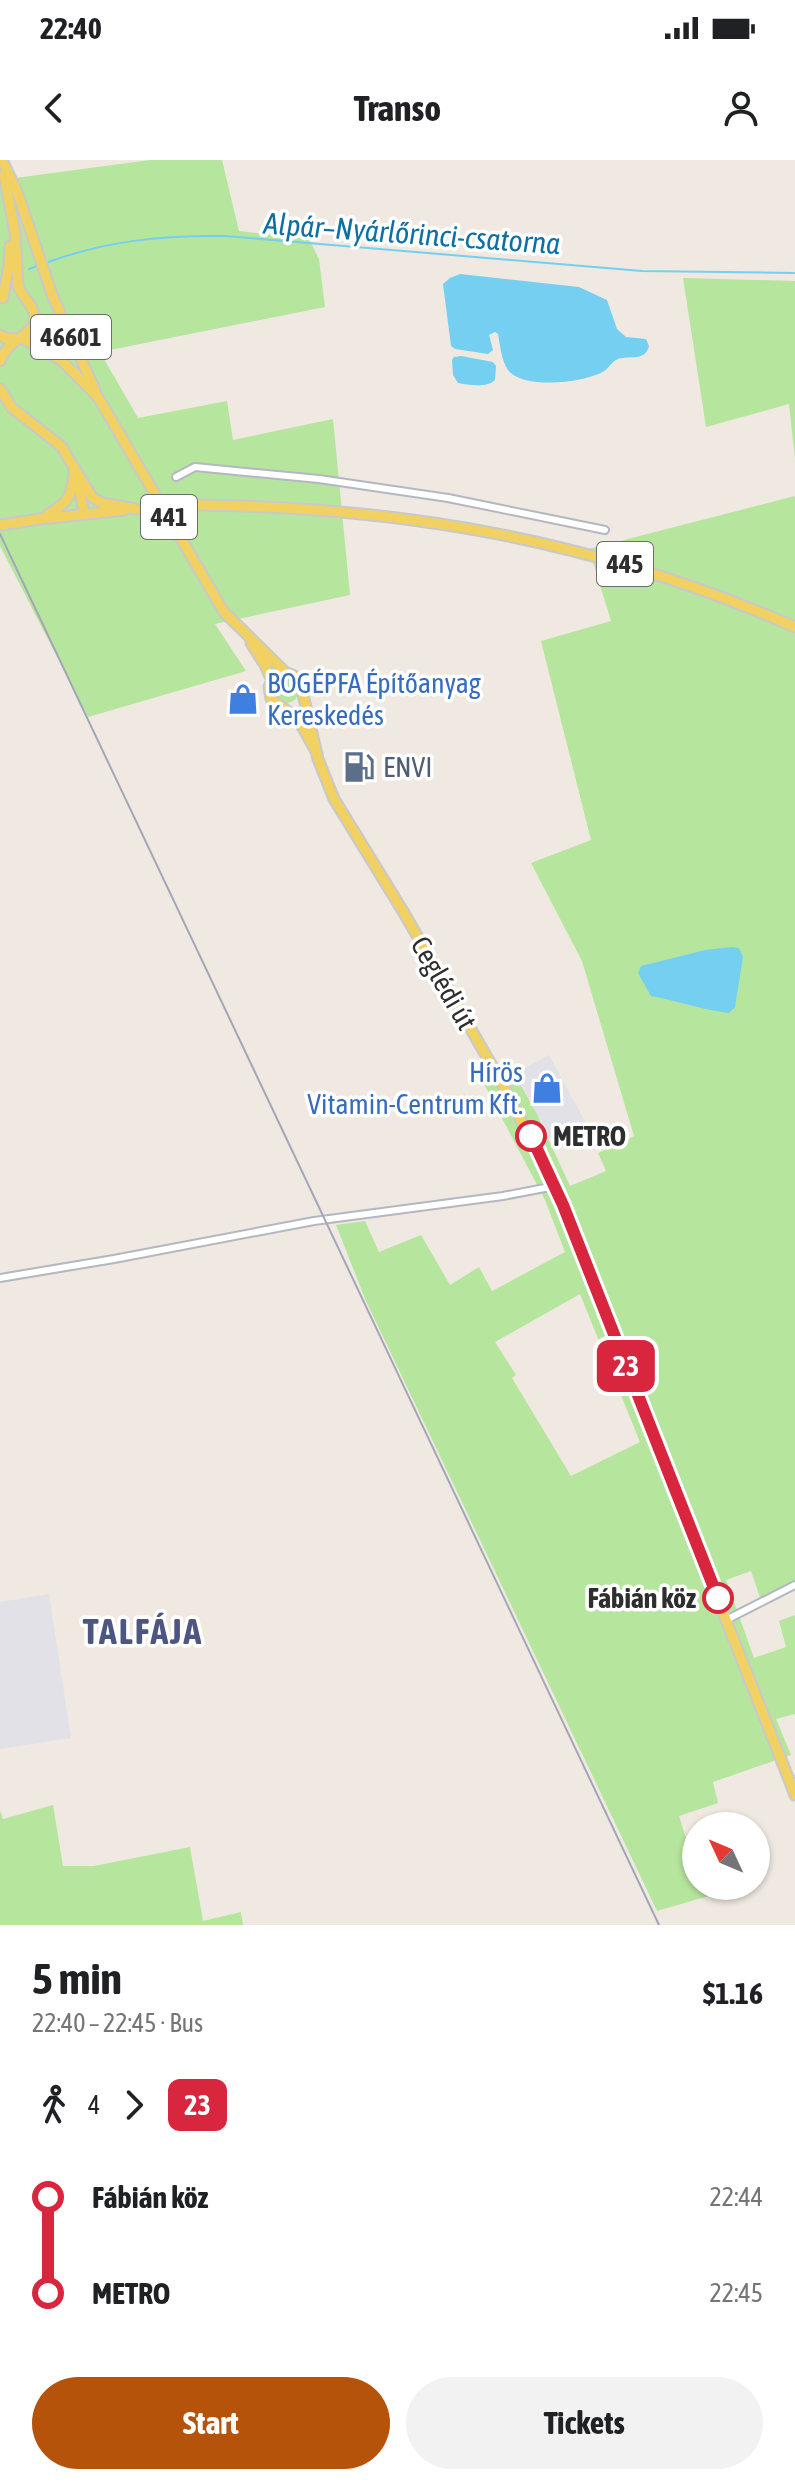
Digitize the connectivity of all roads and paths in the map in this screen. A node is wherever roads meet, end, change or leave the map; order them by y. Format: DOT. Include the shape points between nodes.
graph roads {
  1 [pos="1,160"];
  2 [pos="12,211"];
  3 [pos="2,299"];
  4 [pos="27,301"];
  5 [pos="34,323"];
  6 [pos="0,335"];
  7 [pos="20,338"];
  8 [pos="0,361"];
  9 [pos="63,362"];
  10 [pos="0,389"];
  11 [pos="98,397"];
  12 [pos="74,466"];
  13 [pos="176,477"];
  14 [pos="138,509"];
  15 [pos="84,513"];
  16 [pos="35,520"];
  17 [pos="0,525"];
  18 [pos="605,530"];
  19 [pos="795,627"];
  20 [pos="244,634"];
  21 [pos="286,673"];
  22 [pos="272,681"];
  23 [pos="302,692"];
  24 [pos="284,707"];
  25 [pos="317,753"];
  26 [pos="555,1186"];
  27 [pos="0,1278"];
  28 [pos="795,1585"];
  29 [pos="726,1620"];
  30 [pos="795,1795"];
  1 -- 2 [label="main road, 441"];
  1 -- 11 [label="main road, 46601"];
  2 -- 3 [label="main road"];
  2 -- 4 [label="main road, 441" via="18,286"];
  3 -- 4 [label="main road" via="15,296"];
  4 -- 5 [label="main road, 441"];
  5 -- 7 [label="main road"];
  5 -- 9 [label="main road, 441"];
  6 -- 7 [label="main road, 441"];
  7 -- 8 [label="main road"];
  7 -- 9 [label="main road, 441"];
  9 -- 11 [label="main road, 441"];
  10 -- 12 [label="main road" via="12,408 61,446"];
  11 -- 20 [label="main road, 441" via="224,612"];
  12 -- 14 [label="main road" via="92,497"];
  12 -- 15 [label="main road"];
  12 -- 16 [label="main road" via="68,499"];
  13 -- 18 [label="street" via="195,467 319,479"];
  14 -- 15 [label="main road, 445"];
  14 -- 19 [label="main road, 445, bridge" via="197,505 355,513 498,533 626,564"];
  15 -- 16 [label="main road, 445"];
  16 -- 17 [label="main road, 445"];
  20 -- 21 [label="main road, 441"];
  20 -- 22 [label="main road, 441"];
  21 -- 22 [label="main road"];
  21 -- 23 [label="main road, 441" via="298,678"];
  22 -- 24 [label="main road, 441" via="271,699"];
  23 -- 24 [label="main road" via="296,703"];
  23 -- 25 [label="main road, Ceglédi út / 441"];
  24 -- 25 [label="main road, Ceglédi út / 441" via="298,719"];
  25 -- 26 [label="main road, Ceglédi út / 441" via="334,799 499,1078"];
  26 -- 27 [label="street" via="314,1221"];
  26 -- 29 [label="main road, Ceglédi út / 441"];
  28 -- 29 [label="street"];
  29 -- 30 [label="main road, Ceglédi út / 441"];
}
